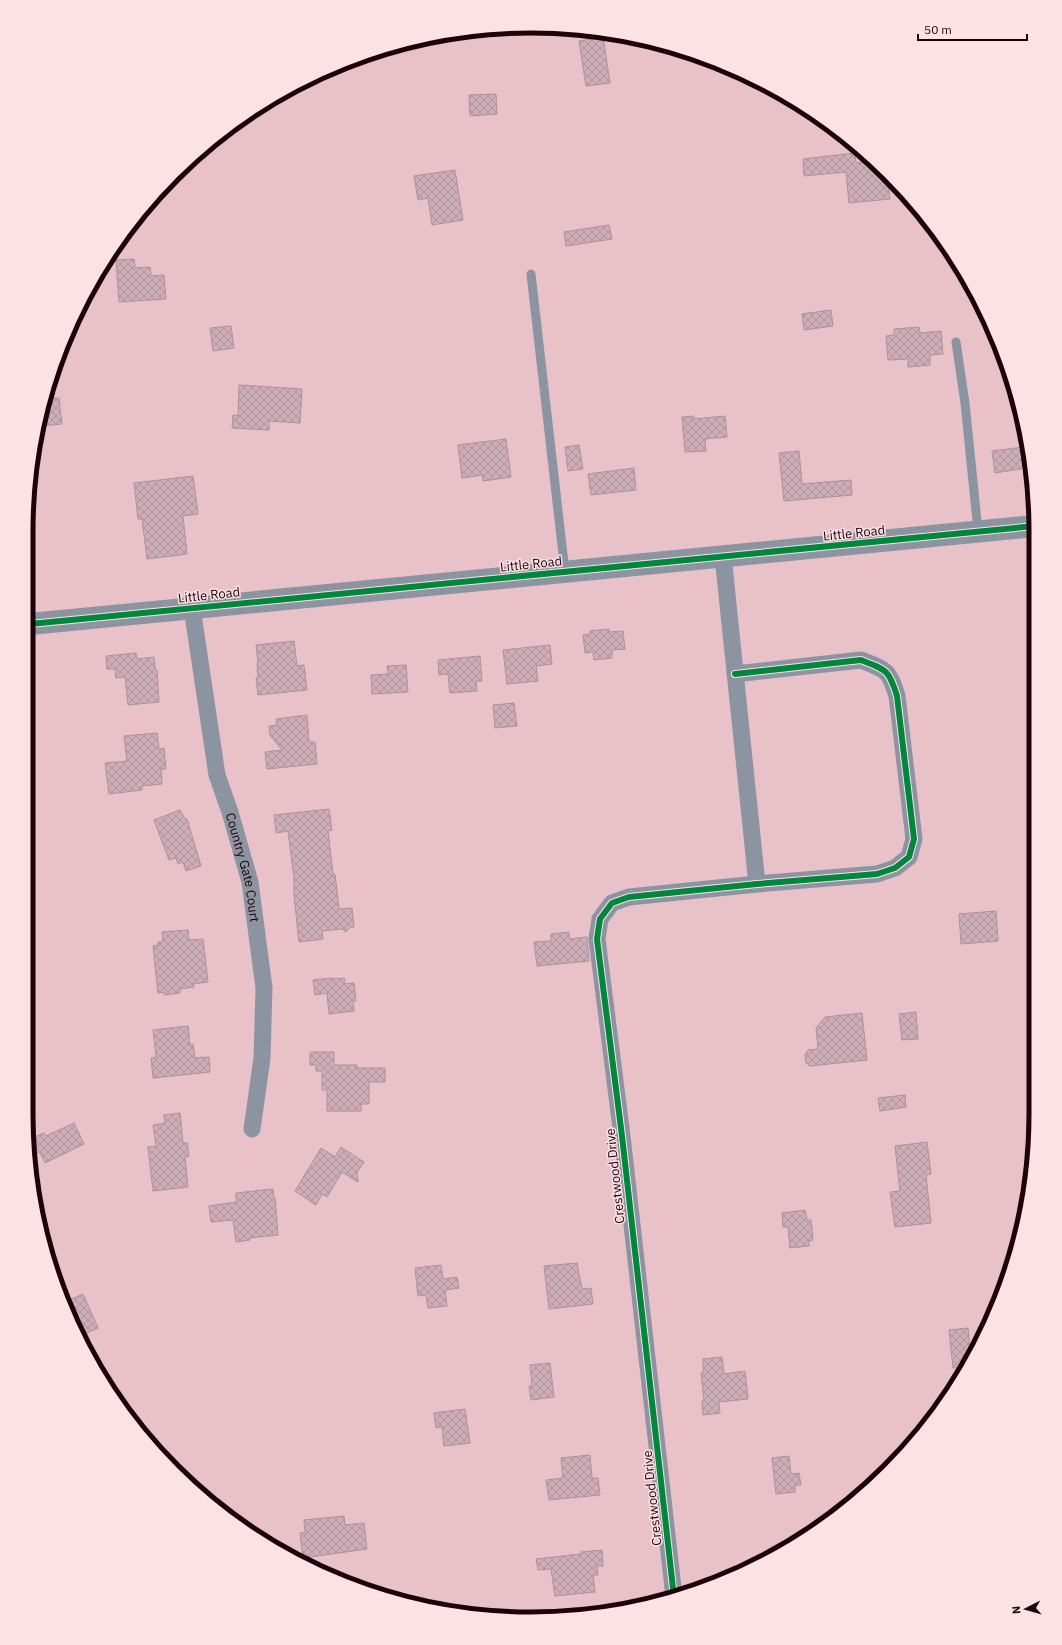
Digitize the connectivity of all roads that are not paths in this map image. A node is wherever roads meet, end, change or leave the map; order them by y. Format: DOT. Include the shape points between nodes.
graph roads {
  1 [pos="531,274"];
  2 [pos="956,342"];
  3 [pos="1029,527"];
  4 [pos="978,531"];
  5 [pos="723,556"];
  6 [pos="565,572"];
  7 [pos="192,608"];
  8 [pos="33,624"];
  9 [pos="736,674"];
  10 [pos="757,884"];
  11 [pos="252,1129"];
  12 [pos="673,1591"];
  1 -- 6 [label="lane"];
  2 -- 4 [label="lane"];
  3 -- 4 [label="street, Little Road"];
  4 -- 5 [label="street, Little Road"];
  5 -- 6 [label="street, Little Road"];
  5 -- 9 [label="street"];
  6 -- 7 [label="street, Little Road"];
  7 -- 8 [label="street, Little Road"];
  7 -- 11 [label="street, Country Gate Court" via="217,775 250,882 264,988 262,1058"];
  9 -- 10 [label="street"];
  9 -- 10 [label="street, Crestwood Drive" via="861,660 880,667 891,676 897,696 914,839 909,857 896,868 877,874"];
  10 -- 12 [label="street, Crestwood Drive" via="629,897 612,903 600,919 597,939"];
}
